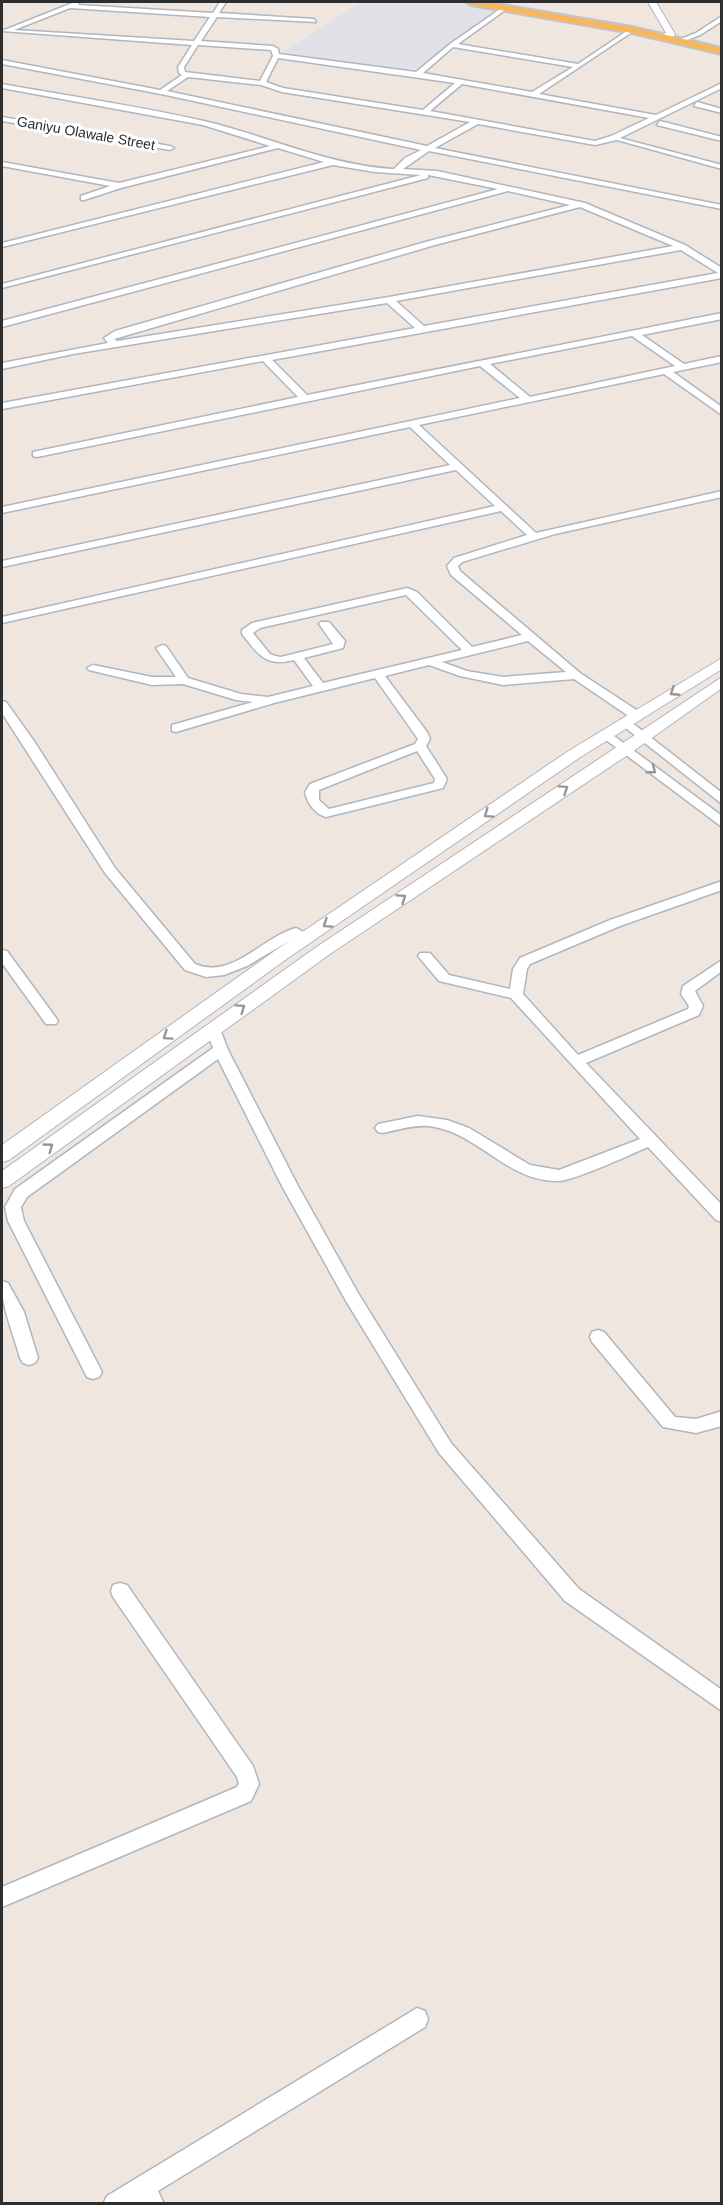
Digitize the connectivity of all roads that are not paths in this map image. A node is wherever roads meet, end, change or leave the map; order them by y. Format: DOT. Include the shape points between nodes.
graph roads {
  1 [pos="80,2"];
  2 [pos="223,2"];
  3 [pos="471,2"];
  4 [pos="490,2"];
  5 [pos="652,2"];
  6 [pos="512,5"];
  7 [pos="69,6"];
  8 [pos="214,15"];
  9 [pos="722,18"];
  10 [pos="314,21"];
  11 [pos="667,24"];
  12 [pos="630,28"];
  13 [pos="3,32"];
  14 [pos="675,38"];
  15 [pos="197,43"];
  16 [pos="452,45"];
  17 [pos="722,49"];
  18 [pos="276,56"];
  19 [pos="2,62"];
  20 [pos="579,66"];
  21 [pos="417,74"];
  22 [pos="187,75"];
  23 [pos="462,81"];
  24 [pos="262,83"];
  25 [pos="722,85"];
  26 [pos="2,86"];
  27 [pos="161,92"];
  28 [pos="534,94"];
  29 [pos="697,104"];
  30 [pos="722,111"];
  31 [pos="424,112"];
  32 [pos="2,119"];
  33 [pos="658,120"];
  34 [pos="476,122"];
  35 [pos="722,139"];
  36 [pos="620,140"];
  37 [pos="279,146"];
  38 [pos="170,148"];
  39 [pos="426,149"];
  40 [pos="334,163"];
  41 [pos="2,164"];
  42 [pos="722,167"];
  43 [pos="22,168"];
  44 [pos="398,170"];
  45 [pos="12,172"];
  46 [pos="437,173"];
  47 [pos="117,186"];
  48 [pos="511,188"];
  49 [pos="84,198"];
  50 [pos="582,204"];
  51 [pos="722,207"];
  52 [pos="2,245"];
  53 [pos="682,247"];
  54 [pos="722,273"];
  55 [pos="2,286"];
  56 [pos="389,300"];
  57 [pos="722,316"];
  58 [pos="2,324"];
  59 [pos="424,331"];
  60 [pos="632,332"];
  61 [pos="115,345"];
  62 [pos="266,359"];
  63 [pos="722,359"];
  64 [pos="482,363"];
  65 [pos="2,366"];
  66 [pos="684,368"];
  67 [pos="666,371"];
  68 [pos="305,398"];
  69 [pos="528,400"];
  70 [pos="2,406"];
  71 [pos="722,411"];
  72 [pos="412,424"];
  73 [pos="37,454"];
  74 [pos="458,466"];
  75 [pos="722,494"];
  76 [pos="4,506"];
  77 [pos="501,508"];
  78 [pos="535,537"];
  79 [pos="2,564"];
  80 [pos="2,620"];
  81 [pos="325,624"];
  82 [pos="529,637"];
  83 [pos="162,648"];
  84 [pos="469,651"];
  85 [pos="297,657"];
  86 [pos="429,661"];
  87 [pos="722,662"];
  88 [pos="93,668"];
  89 [pos="377,673"];
  90 [pos="576,675"];
  91 [pos="184,680"];
  92 [pos="722,681"];
  93 [pos="320,687"];
  94 [pos="270,699"];
  95 [pos="2,705"];
  96 [pos="632,719"];
  97 [pos="176,728"];
  98 [pos="606,734"];
  99 [pos="645,736"];
  100 [pos="420,746"];
  101 [pos="626,749"];
  102 [pos="722,800"];
  103 [pos="722,823"];
  104 [pos="722,885"];
  105 [pos="306,937"];
  106 [pos="2,954"];
  107 [pos="425,956"];
  108 [pos="722,964"];
  109 [pos="516,995"];
  110 [pos="51,1021"];
  111 [pos="213,1029"];
  112 [pos="221,1050"];
  113 [pos="576,1062"];
  114 [pos="383,1128"];
  115 [pos="649,1141"];
  116 [pos="2,1155"];
  117 [pos="2,1181"];
  118 [pos="722,1216"];
  119 [pos="2,1287"];
  120 [pos="598,1337"];
  121 [pos="29,1358"];
  122 [pos="93,1372"];
  123 [pos="722,1418"];
  124 [pos="120,1591"];
  125 [pos="722,1702"];
  126 [pos="2,1897"];
  127 [pos="417,2019"];
  128 [pos="149,2195"];
  129 [pos="115,2204"];
  1 -- 7 [label="street"];
  2 -- 8 [label="street"];
  3 -- 6 [label="main road"];
  4 -- 6 [label="main road"];
  5 -- 11 [label="main road"];
  6 -- 12 [label="main road"];
  6 -- 16 [label="street"];
  7 -- 8 [label="street"];
  7 -- 13 [label="street"];
  8 -- 10 [label="street"];
  8 -- 15 [label="street"];
  9 -- 14 [label="street" via="698,34"];
  11 -- 12 [label="main road"];
  11 -- 14 [label="main road"];
  12 -- 14 [label="main road"];
  12 -- 20 [label="street"];
  13 -- 15 [label="street"];
  14 -- 17 [label="main road"];
  15 -- 18 [label="street" via="267,48 276,50"];
  15 -- 22 [label="street" via="180,71"];
  16 -- 20 [label="street"];
  16 -- 21 [label="street"];
  18 -- 21 [label="street"];
  18 -- 24 [label="street"];
  19 -- 27 [label="street"];
  20 -- 28 [label="street"];
  21 -- 23 [label="street"];
  22 -- 24 [label="street"];
  22 -- 27 [label="street"];
  23 -- 28 [label="street"];
  23 -- 31 [label="street"];
  24 -- 31 [label="street" via="282,90"];
  25 -- 33 [label="street"];
  26 -- 37 [label="street" via="204,123"];
  27 -- 39 [label="street"];
  28 -- 33 [label="street"];
  29 -- 30 [label="street"];
  31 -- 34 [label="street"];
  32 -- 38 [label="street, Ganiyu Olawale Street"];
  33 -- 34 [label="street" via="595,143"];
  33 -- 35 [label="street"];
  34 -- 39 [label="street"];
  36 -- 42 [label="street"];
  37 -- 40 [label="street"];
  37 -- 47 [label="street"];
  39 -- 44 [label="street"];
  39 -- 51 [label="street"];
  40 -- 44 [label="street"];
  40 -- 52 [label="street"];
  41 -- 43 [label="street"];
  43 -- 45 [label="street"];
  43 -- 47 [label="street"];
  44 -- 46 [label="street"];
  46 -- 48 [label="street"];
  46 -- 55 [label="street"];
  47 -- 49 [label="street"];
  48 -- 50 [label="street"];
  48 -- 58 [label="street"];
  50 -- 53 [label="street"];
  50 -- 61 [label="street" via="118,333 109,338"];
  53 -- 54 [label="street"];
  53 -- 56 [label="street"];
  54 -- 59 [label="street"];
  56 -- 59 [label="street"];
  56 -- 61 [label="street"];
  57 -- 60 [label="street"];
  59 -- 62 [label="street"];
  60 -- 64 [label="street"];
  60 -- 66 [label="street"];
  61 -- 65 [label="street"];
  62 -- 68 [label="street"];
  62 -- 70 [label="street"];
  63 -- 66 [label="street"];
  64 -- 68 [label="street"];
  64 -- 69 [label="street"];
  66 -- 67 [label="street"];
  67 -- 69 [label="street"];
  67 -- 71 [label="street"];
  68 -- 73 [label="street"];
  69 -- 72 [label="street"];
  72 -- 74 [label="street"];
  72 -- 76 [label="street"];
  74 -- 77 [label="street"];
  74 -- 79 [label="street"];
  75 -- 78 [label="street"];
  77 -- 78 [label="street"];
  77 -- 80 [label="street"];
  78 -- 82 [label="street" via="458,560 452,566 455,573"];
  81 -- 85 [label="street" via="339,646"];
  82 -- 84 [label="street"];
  82 -- 90 [label="street"];
  83 -- 91 [label="street"];
  84 -- 85 [label="street" via="407,591 256,625 246,632 266,656"];
  84 -- 86 [label="street"];
  85 -- 93 [label="street"];
  86 -- 89 [label="street"];
  86 -- 90 [label="street" via="464,674 503,681"];
  87 -- 96 [label="main road, one-way"];
  88 -- 91 [label="street" via="152,681"];
  89 -- 93 [label="street"];
  89 -- 100 [label="street" via="422,732"];
  90 -- 96 [label="street"];
  91 -- 94 [label="street" via="240,697"];
  92 -- 99 [label="main road"];
  93 -- 94 [label="street"];
  94 -- 97 [label="street"];
  95 -- 105 [label="street" via="110,870 190,967 208,973 228,968 296,932"];
  96 -- 98 [label="main road"];
  96 -- 99 [label="street"];
  98 -- 101 [label="street"];
  98 -- 105 [label="main road, one-way"];
  99 -- 101 [label="main road"];
  99 -- 102 [label="street"];
  100 -- 100 [label="street" via="314,787 310,792 313,801 326,813 440,785 441,779"];
  101 -- 103 [label="street, one-way"];
  111 -- 101 [label="main road, one-way" via="343,937"];
  104 -- 109 [label="street" via="615,923 525,961"];
  105 -- 116 [label="main road, one-way"];
  106 -- 110 [label="street"];
  107 -- 109 [label="street" via="444,978"];
  108 -- 113 [label="street" via="688,989 696,1006 694,1012"];
  109 -- 113 [label="street"];
  111 -- 112 [label="street"];
  117 -- 111 [label="main road, one-way"];
  112 -- 122 [label="street" via="21,1193 13,1207 16,1221"];
  112 -- 125 [label="street" via="352,1297 446,1448 572,1595"];
  113 -- 115 [label="street"];
  114 -- 115 [label="street" via="411,1122 438,1123 476,1138 526,1172 550,1177"];
  115 -- 118 [label="street"];
  119 -- 121 [label="street" via="16,1314"];
  120 -- 123 [label="street" via="669,1422 686,1427 710,1425"];
  124 -- 126 [label="street" via="246,1773 249,1784 244,1794"];
  127 -- 128 [label="street"];
  128 -- 129 [label="street"];
}
